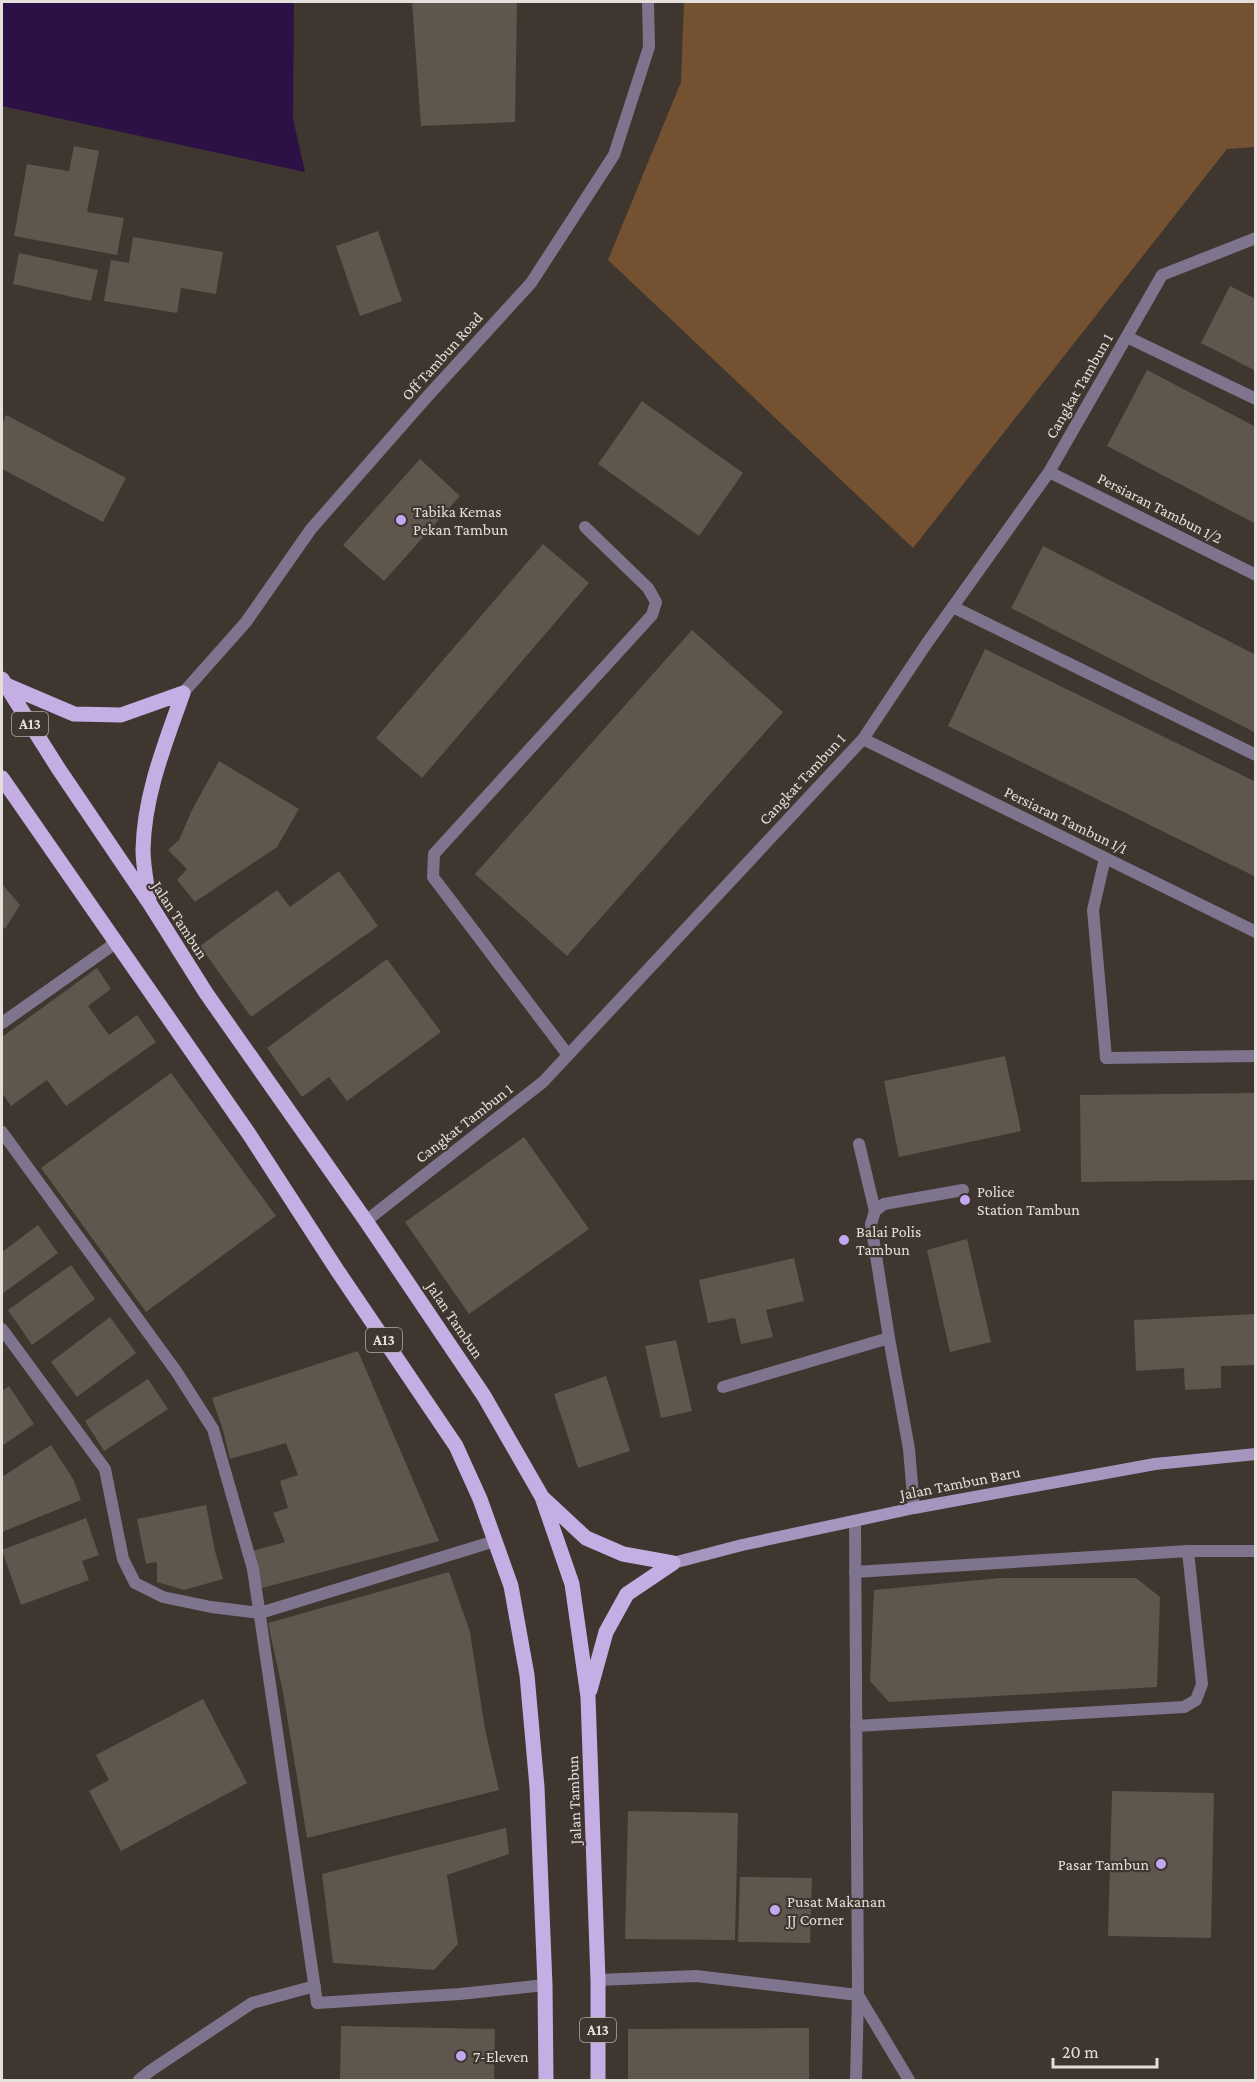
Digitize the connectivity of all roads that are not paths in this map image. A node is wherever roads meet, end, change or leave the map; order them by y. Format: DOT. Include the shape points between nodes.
graph roads {
  1 [pos="648,2"];
  2 [pos="1256,238"];
  3 [pos="1127,337"];
  4 [pos="1256,399"];
  5 [pos="1049,472"];
  6 [pos="585,527"];
  7 [pos="1256,575"];
  8 [pos="952,607"];
  9 [pos="4,682"];
  10 [pos="183,693"];
  11 [pos="863,739"];
  12 [pos="1256,755"];
  13 [pos="2,778"];
  14 [pos="1105,858"];
  15 [pos="150,904"];
  16 [pos="1256,932"];
  17 [pos="117,942"];
  18 [pos="2,1023"];
  19 [pos="568,1054"];
  20 [pos="1256,1056"];
  21 [pos="2,1132"];
  22 [pos="860,1144"];
  23 [pos="963,1190"];
  24 [pos="875,1211"];
  25 [pos="366,1221"];
  26 [pos="2,1329"];
  27 [pos="889,1338"];
  28 [pos="723,1387"];
  29 [pos="1256,1454"];
  30 [pos="542,1497"];
  31 [pos="915,1508"];
  32 [pos="855,1521"];
  33 [pos="495,1541"];
  34 [pos="1188,1551"];
  35 [pos="1256,1551"];
  36 [pos="673,1563"];
  37 [pos="855,1572"];
  38 [pos="260,1613"];
  39 [pos="588,1697"];
  40 [pos="856,1726"];
  41 [pos="598,1980"];
  42 [pos="545,1985"];
  43 [pos="315,1986"];
  44 [pos="858,1995"];
  45 [pos="139,2080"];
  46 [pos="546,2080"];
  47 [pos="598,2080"];
  48 [pos="856,2080"];
  49 [pos="909,2080"];
  1 -- 10 [label="street, Off Tambun Road" via="649,47 614,155 531,283 311,529 246,622"];
  2 -- 3 [label="street, Cangkat Tambun 1" via="1162,275"];
  3 -- 4 [label="street"];
  3 -- 5 [label="street, Cangkat Tambun 1"];
  5 -- 7 [label="street, Persiaran Tambun 1/2"];
  5 -- 8 [label="street, Cangkat Tambun 1"];
  6 -- 19 [label="street" via="648,588 656,602 652,615 434,854 433,877"];
  8 -- 11 [label="street, Cangkat Tambun 1"];
  8 -- 12 [label="street"];
  9 -- 10 [label="main road" via="74,714 121,715"];
  9 -- 15 [label="main road, Jalan Tambun / A13"];
  10 -- 15 [label="main road" via="158,762 148,805 143,850"];
  11 -- 14 [label="street, Persiaran Tambun 1/1"];
  11 -- 19 [label="street, Cangkat Tambun 1"];
  13 -- 17 [label="main road, A13"];
  14 -- 16 [label="street, Persiaran Tambun 1/1"];
  14 -- 20 [label="street" via="1093,910 1107,1058"];
  15 -- 25 [label="main road, Jalan Tambun / A13" via="206,993"];
  17 -- 18 [label="street"];
  17 -- 33 [label="main road, A13" via="456,1446"];
  19 -- 25 [label="street, Cangkat Tambun 1" via="543,1082"];
  21 -- 38 [label="street" via="176,1371 213,1429 253,1569"];
  22 -- 24 [label="street"];
  23 -- 24 [label="street" via="884,1204"];
  24 -- 27 [label="street" via="872,1224"];
  25 -- 30 [label="main road, Jalan Tambun / A13" via="484,1396"];
  26 -- 38 [label="street" via="105,1469 123,1560 135,1583 163,1597"];
  27 -- 28 [label="street"];
  27 -- 31 [label="street"];
  29 -- 31 [label="main road, Jalan Tambun Baru" via="1155,1464"];
  30 -- 36 [label="main road" via="586,1538 622,1554"];
  30 -- 39 [label="main road, Jalan Tambun / A13" via="572,1584"];
  31 -- 32 [label="main road, Jalan Tambun Baru"];
  32 -- 36 [label="main road, Jalan Tambun Baru"];
  32 -- 37 [label="street"];
  33 -- 38 [label="street"];
  33 -- 42 [label="main road, A13" via="511,1586 527,1675 537,1787"];
  34 -- 35 [label="street"];
  34 -- 37 [label="street"];
  34 -- 40 [label="street" via="1202,1684 1196,1700 1184,1707"];
  36 -- 39 [label="main road" via="627,1594 606,1632"];
  37 -- 40 [label="street"];
  38 -- 43 [label="street"];
  39 -- 41 [label="main road, Jalan Tambun / A13"];
  40 -- 44 [label="street"];
  41 -- 44 [label="street" via="696,1976"];
  41 -- 47 [label="main road, Jalan Tambun / A13"];
  42 -- 43 [label="street" via="317,2003"];
  42 -- 46 [label="main road, A13"];
  43 -- 45 [label="street" via="252,2003"];
  44 -- 48 [label="street"];
  44 -- 49 [label="street"];
}
